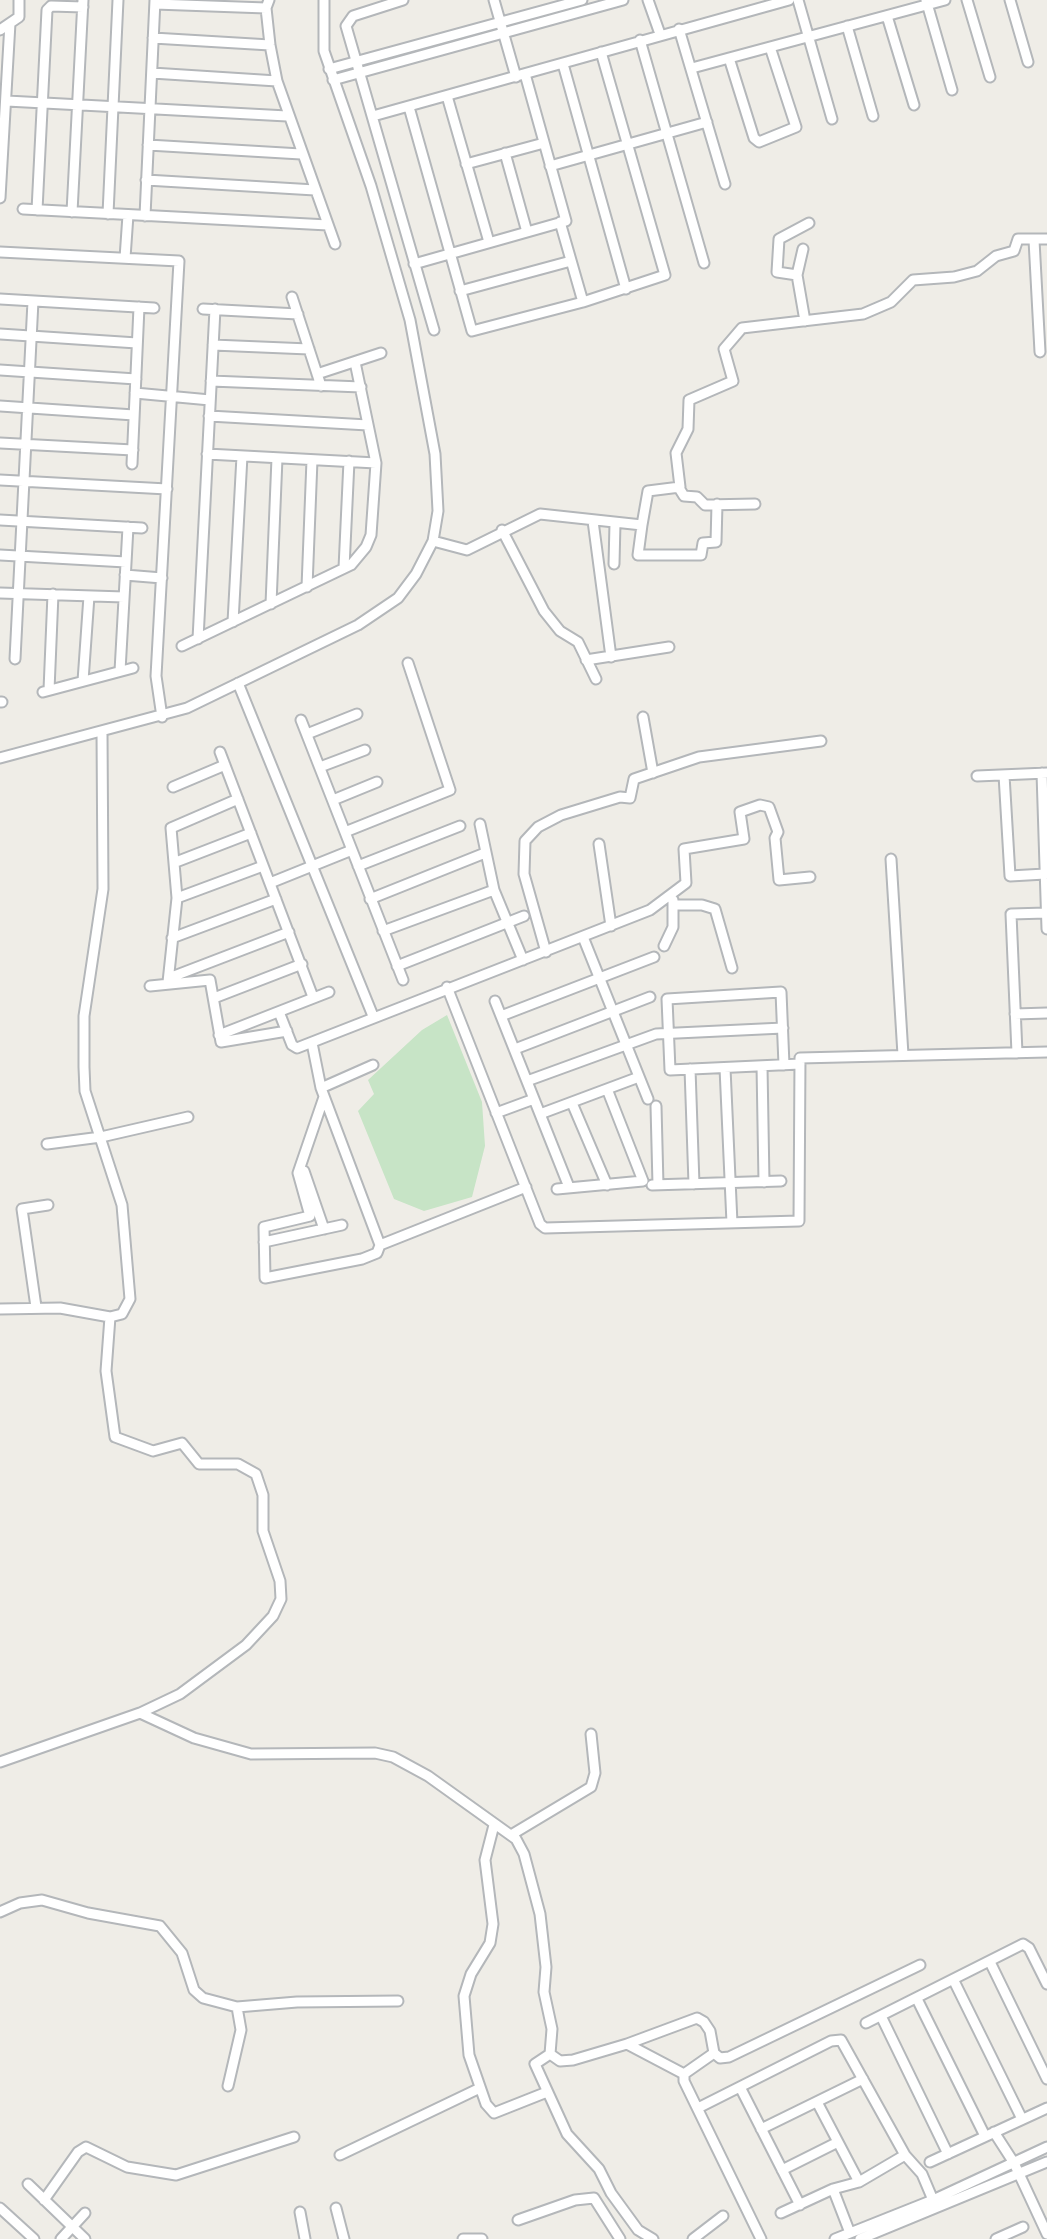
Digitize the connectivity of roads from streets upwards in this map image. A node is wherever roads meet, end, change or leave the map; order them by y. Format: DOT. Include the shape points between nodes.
graph roads {
  1 [pos="19,0"];
  2 [pos="118,0"];
  3 [pos="324,0"];
  4 [pos="403,0"];
  5 [pos="494,0"];
  6 [pos="582,0"];
  7 [pos="623,0"];
  8 [pos="648,0"];
  9 [pos="789,0"];
  10 [pos="798,0"];
  11 [pos="945,0"];
  12 [pos="967,0"];
  13 [pos="1010,0"];
  14 [pos="392,1"];
  15 [pos="155,2"];
  16 [pos="926,2"];
  17 [pos="83,4"];
  18 [pos="268,4"];
  19 [pos="887,16"];
  20 [pos="10,23"];
  21 [pos="847,26"];
  22 [pos="502,28"];
  23 [pos="679,29"];
  24 [pos="0,30"];
  25 [pos="660,34"];
  26 [pos="809,35"];
  27 [pos="153,38"];
  28 [pos="640,40"];
  29 [pos="270,45"];
  30 [pos="770,47"];
  31 [pos="601,52"];
  32 [pos="729,58"];
  33 [pos="1028,62"];
  34 [pos="563,64"];
  35 [pos="358,67"];
  36 [pos="692,68"];
  37 [pos="152,73"];
  38 [pos="331,74"];
  39 [pos="520,76"];
  40 [pos="990,77"];
  41 [pos="277,81"];
  42 [pos="952,90"];
  43 [pos="447,96"];
  44 [pos="7,101"];
  45 [pos="43,103"];
  46 [pos="78,105"];
  47 [pos="914,105"];
  48 [pos="113,107"];
  49 [pos="409,107"];
  50 [pos="150,109"];
  51 [pos="287,116"];
  52 [pos="373,116"];
  53 [pos="873,116"];
  54 [pos="832,119"];
  55 [pos="707,122"];
  56 [pos="667,133"];
  57 [pos="544,143"];
  58 [pos="628,144"];
  59 [pos="148,145"];
  60 [pos="505,153"];
  61 [pos="301,154"];
  62 [pos="589,155"];
  63 [pos="466,164"];
  64 [pos="550,166"];
  65 [pos="146,180"];
  66 [pos="725,184"];
  67 [pos="315,190"];
  68 [pos="0,198"];
  69 [pos="23,209"];
  70 [pos="37,210"];
  71 [pos="72,212"];
  72 [pos="108,214"];
  73 [pos="128,215"];
  74 [pos="145,216"];
  75 [pos="560,222"];
  76 [pos="809,223"];
  77 [pos="328,225"];
  78 [pos="527,232"];
  79 [pos="1047,239"];
  80 [pos="1034,240"];
  81 [pos="489,242"];
  82 [pos="335,244"];
  83 [pos="803,249"];
  84 [pos="0,252"];
  85 [pos="450,253"];
  86 [pos="125,258"];
  87 [pos="571,261"];
  88 [pos="704,263"];
  89 [pos="414,264"];
  90 [pos="797,275"];
  91 [pos="626,289"];
  92 [pos="460,291"];
  93 [pos="292,297"];
  94 [pos="0,299"];
  95 [pos="33,301"];
  96 [pos="583,302"];
  97 [pos="139,307"];
  98 [pos="154,308"];
  99 [pos="203,309"];
  100 [pos="215,309"];
  101 [pos="298,314"];
  102 [pos="805,321"];
  103 [pos="434,330"];
  104 [pos="0,334"];
  105 [pos="31,336"];
  106 [pos="137,343"];
  107 [pos="213,345"];
  108 [pos="309,349"];
  109 [pos="1040,352"];
  110 [pos="381,353"];
  111 [pos="355,362"];
  112 [pos="0,370"];
  113 [pos="30,372"];
  114 [pos="317,374"];
  115 [pos="136,379"];
  116 [pos="211,381"];
  117 [pos="321,386"];
  118 [pos="361,387"];
  119 [pos="135,393"];
  120 [pos="172,398"];
  121 [pos="210,400"];
  122 [pos="0,406"];
  123 [pos="28,408"];
  124 [pos="134,415"];
  125 [pos="209,416"];
  126 [pos="368,425"];
  127 [pos="0,443"];
  128 [pos="26,444"];
  129 [pos="133,450"];
  130 [pos="207,454"];
  131 [pos="242,456"];
  132 [pos="277,458"];
  133 [pos="312,460"];
  134 [pos="349,461"];
  135 [pos="376,463"];
  136 [pos="132,464"];
  137 [pos="0,480"];
  138 [pos="24,482"];
  139 [pos="679,488"];
  140 [pos="167,489"];
  141 [pos="717,504"];
  142 [pos="755,504"];
  143 [pos="0,520"];
  144 [pos="22,521"];
  145 [pos="593,521"];
  146 [pos="615,523"];
  147 [pos="642,525"];
  148 [pos="128,527"];
  149 [pos="142,528"];
  150 [pos="502,530"];
  151 [pos="433,541"];
  152 [pos="0,555"];
  153 [pos="20,556"];
  154 [pos="126,562"];
  155 [pos="614,564"];
  156 [pos="344,568"];
  157 [pos="125,575"];
  158 [pos="162,578"];
  159 [pos="307,587"];
  160 [pos="0,593"];
  161 [pos="19,593"];
  162 [pos="53,594"];
  163 [pos="89,596"];
  164 [pos="124,597"];
  165 [pos="271,604"];
  166 [pos="233,622"];
  167 [pos="198,639"];
  168 [pos="182,646"];
  169 [pos="669,647"];
  170 [pos="611,657"];
  171 [pos="15,659"];
  172 [pos="586,660"];
  173 [pos="408,663"];
  174 [pos="133,668"];
  175 [pos="120,671"];
  176 [pos="596,679"];
  177 [pos="83,681"];
  178 [pos="238,683"];
  179 [pos="161,712"];
  180 [pos="357,714"];
  181 [pos="643,717"];
  182 [pos="301,720"];
  183 [pos="102,731"];
  184 [pos="307,734"];
  185 [pos="821,741"];
  186 [pos="365,750"];
  187 [pos="220,752"];
  188 [pos="0,758"];
  189 [pos="225,765"];
  190 [pos="320,767"];
  191 [pos="653,773"];
  192 [pos="1044,773"];
  193 [pos="1004,775"];
  194 [pos="977,776"];
  195 [pos="377,782"];
  196 [pos="173,787"];
  197 [pos="238,799"];
  198 [pos="333,800"];
  199 [pos="480,824"];
  200 [pos="460,826"];
  201 [pos="345,832"];
  202 [pos="251,833"];
  203 [pos="599,844"];
  204 [pos="352,850"];
  205 [pos="485,853"];
  206 [pos="891,859"];
  207 [pos="176,862"];
  208 [pos="263,866"];
  209 [pos="312,866"];
  210 [pos="358,866"];
  211 [pos="1045,874"];
  212 [pos="810,877"];
  213 [pos="270,883"];
  214 [pos="494,890"];
  215 [pos="1046,890"];
  216 [pos="177,898"];
  217 [pos="276,899"];
  218 [pos="370,899"];
  219 [pos="673,900"];
  220 [pos="1046,913"];
  221 [pos="524,916"];
  222 [pos="506,922"];
  223 [pos="611,926"];
  224 [pos="1047,929"];
  225 [pos="383,931"];
  226 [pos="289,932"];
  227 [pos="583,937"];
  228 [pos="172,938"];
  229 [pos="664,946"];
  230 [pos="546,952"];
  231 [pos="654,957"];
  232 [pos="523,960"];
  233 [pos="302,964"];
  234 [pos="397,966"];
  235 [pos="732,968"];
  236 [pos="600,978"];
  237 [pos="168,980"];
  238 [pos="403,980"];
  239 [pos="150,986"];
  240 [pos="447,987"];
  241 [pos="329,992"];
  242 [pos="313,997"];
  243 [pos="650,997"];
  244 [pos="214,998"];
  245 [pos="495,1001"];
  246 [pos="279,1012"];
  247 [pos="613,1012"];
  248 [pos="1047,1013"];
  249 [pos="1015,1014"];
  250 [pos="373,1016"];
  251 [pos="501,1016"];
  252 [pos="783,1028"];
  253 [pos="287,1031"];
  254 [pos="668,1034"];
  255 [pos="219,1035"];
  256 [pos="312,1043"];
  257 [pos="626,1044"];
  258 [pos="515,1049"];
  259 [pos="1047,1052"];
  260 [pos="1017,1053"];
  261 [pos="903,1055"];
  262 [pos="800,1064"];
  263 [pos="373,1065"];
  264 [pos="784,1065"];
  265 [pos="762,1066"];
  266 [pos="725,1068"];
  267 [pos="690,1069"];
  268 [pos="639,1077"];
  269 [pos="527,1081"];
  270 [pos="607,1089"];
  271 [pos="323,1092"];
  272 [pos="534,1099"];
  273 [pos="648,1099"];
  274 [pos="572,1103"];
  275 [pos="656,1106"];
  276 [pos="496,1113"];
  277 [pos="540,1114"];
  278 [pos="188,1117"];
  279 [pos="101,1137"];
  280 [pos="47,1144"];
  281 [pos="302,1164"];
  282 [pos="781,1181"];
  283 [pos="764,1182"];
  284 [pos="730,1183"];
  285 [pos="694,1184"];
  286 [pos="607,1185"];
  287 [pos="526,1187"];
  288 [pos="569,1187"];
  289 [pos="557,1189"];
  290 [pos="48,1205"];
  291 [pos="732,1223"];
  292 [pos="342,1225"];
  293 [pos="324,1229"];
  294 [pos="264,1242"];
  295 [pos="380,1245"];
  296 [pos="36,1307"];
  297 [pos="0,1309"];
  298 [pos="110,1317"];
  299 [pos="140,1713"];
  300 [pos="591,1734"];
  301 [pos="0,1762"];
  302 [pos="494,1825"];
  303 [pos="511,1835"];
  304 [pos="0,1912"];
  305 [pos="990,1962"];
  306 [pos="920,1965"];
  307 [pos="954,1981"];
  308 [pos="1047,1984"];
  309 [pos="917,1999"];
  310 [pos="398,2001"];
  311 [pos="237,2007"];
  312 [pos="881,2016"];
  313 [pos="866,2023"];
  314 [pos="627,2044"];
  315 [pos="714,2053"];
  316 [pos="550,2054"];
  317 [pos="684,2074"];
  318 [pos="863,2079"];
  319 [pos="1047,2079"];
  320 [pos="228,2086"];
  321 [pos="740,2087"];
  322 [pos="480,2088"];
  323 [pos="547,2092"];
  324 [pos="817,2102"];
  325 [pos="698,2108"];
  326 [pos="1047,2108"];
  327 [pos="1022,2119"];
  328 [pos="761,2129"];
  329 [pos="990,2134"];
  330 [pos="294,2137"];
  331 [pos="838,2142"];
  332 [pos="1047,2147"];
  333 [pos="948,2154"];
  334 [pos="340,2155"];
  335 [pos="905,2155"];
  336 [pos="930,2162"];
  337 [pos="1047,2162"];
  338 [pos="1014,2163"];
  339 [pos="782,2170"];
  340 [pos="1020,2175"];
  341 [pos="859,2182"];
  342 [pos="28,2184"];
  343 [pos="833,2189"];
  344 [pos="44,2200"];
  345 [pos="933,2200"];
  346 [pos="800,2205"];
  347 [pos="0,2208"];
  348 [pos="336,2208"];
  349 [pos="300,2212"];
  350 [pos="85,2213"];
  351 [pos="781,2213"];
  352 [pos="723,2216"];
  353 [pos="518,2220"];
  354 [pos="72,2227"];
  355 [pos="1023,2227"];
  356 [pos="850,2233"];
  357 [pos="1047,2234"];
  358 [pos="866,2238"];
  359 [pos="34,2239"];
  360 [pos="61,2239"];
  361 [pos="85,2239"];
  362 [pos="305,2239"];
  363 [pos="344,2239"];
  364 [pos="463,2239"];
  365 [pos="482,2239"];
  366 [pos="620,2239"];
  367 [pos="653,2239"];
  368 [pos="693,2239"];
  369 [pos="761,2239"];
  370 [pos="835,2239"];
  371 [pos="997,2239"];
  1 -- 20 [label="street" via="19,17"];
  2 -- 48 [label="street"];
  3 -- 38 [label="street" via="322,31"];
  4 -- 14 [label="street"];
  5 -- 22 [label="street"];
  6 -- 22 [label="street"];
  7 -- 22 [label="street"];
  8 -- 25 [label="street"];
  9 -- 23 [label="street"];
  10 -- 26 [label="street"];
  11 -- 16 [label="street"];
  12 -- 40 [label="street"];
  13 -- 33 [label="street"];
  14 -- 35 [label="street" via="348,20"];
  15 -- 18 [label="street"];
  15 -- 27 [label="street"];
  16 -- 19 [label="street"];
  16 -- 42 [label="street"];
  17 -- 45 [label="street" via="47,10"];
  17 -- 46 [label="street"];
  18 -- 29 [label="street"];
  19 -- 21 [label="street"];
  19 -- 47 [label="street"];
  20 -- 24 [label="street"];
  20 -- 44 [label="street"];
  21 -- 26 [label="street"];
  21 -- 53 [label="street"];
  22 -- 35 [label="street"];
  22 -- 39 [label="street"];
  23 -- 25 [label="street"];
  23 -- 36 [label="street"];
  25 -- 28 [label="street"];
  26 -- 30 [label="street"];
  26 -- 54 [label="street"];
  27 -- 29 [label="street"];
  27 -- 37 [label="street"];
  28 -- 31 [label="street"];
  28 -- 56 [label="street"];
  29 -- 41 [label="street"];
  30 -- 32 [label="street"];
  30 -- 32 [label="street" via="796,127 759,142"];
  31 -- 34 [label="street"];
  31 -- 58 [label="street"];
  32 -- 36 [label="street"];
  34 -- 39 [label="street"];
  34 -- 62 [label="street"];
  35 -- 38 [label="street"];
  35 -- 52 [label="street"];
  36 -- 55 [label="street"];
  37 -- 41 [label="street"];
  37 -- 50 [label="street"];
  38 -- 151 [label="street" via="410,320 435,454 438,511"];
  39 -- 43 [label="street"];
  39 -- 57 [label="street"];
  41 -- 51 [label="street"];
  43 -- 49 [label="street"];
  43 -- 63 [label="street"];
  44 -- 45 [label="street"];
  44 -- 68 [label="street"];
  45 -- 46 [label="street"];
  45 -- 70 [label="street"];
  46 -- 48 [label="street"];
  46 -- 71 [label="street"];
  48 -- 50 [label="street"];
  48 -- 72 [label="street"];
  49 -- 52 [label="street"];
  49 -- 85 [label="street"];
  50 -- 51 [label="street"];
  50 -- 59 [label="street"];
  51 -- 61 [label="street"];
  52 -- 89 [label="street"];
  55 -- 56 [label="street"];
  55 -- 66 [label="street"];
  56 -- 58 [label="street"];
  56 -- 88 [label="street"];
  57 -- 60 [label="street"];
  57 -- 64 [label="street"];
  58 -- 62 [label="street"];
  58 -- 91 [label="street" via="665,275"];
  59 -- 61 [label="street"];
  59 -- 65 [label="street"];
  60 -- 63 [label="street"];
  60 -- 78 [label="street"];
  61 -- 67 [label="street"];
  62 -- 64 [label="street"];
  62 -- 91 [label="street"];
  63 -- 81 [label="street"];
  64 -- 75 [label="street" via="566,217"];
  65 -- 67 [label="street"];
  65 -- 74 [label="street"];
  67 -- 77 [label="street"];
  69 -- 70 [label="street"];
  70 -- 71 [label="street"];
  71 -- 72 [label="street"];
  72 -- 73 [label="street"];
  73 -- 74 [label="street"];
  73 -- 86 [label="street"];
  74 -- 77 [label="street"];
  75 -- 78 [label="street"];
  75 -- 87 [label="street"];
  76 -- 90 [label="street" via="779,239 777,273"];
  77 -- 82 [label="street"];
  78 -- 81 [label="street"];
  79 -- 80 [label="street"];
  80 -- 102 [label="street" via="1018,239 1014,251 996,256 977,271 908,282 891,302 863,314"];
  80 -- 109 [label="street"];
  81 -- 85 [label="street"];
  83 -- 90 [label="street"];
  84 -- 86 [label="street"];
  85 -- 89 [label="street"];
  85 -- 92 [label="street"];
  86 -- 120 [label="street" via="179,261"];
  87 -- 92 [label="street"];
  87 -- 96 [label="street"];
  89 -- 103 [label="street"];
  90 -- 102 [label="street"];
  91 -- 96 [label="street"];
  92 -- 96 [label="street" via="472,331"];
  93 -- 101 [label="street"];
  94 -- 95 [label="street"];
  95 -- 97 [label="street"];
  95 -- 105 [label="street"];
  97 -- 98 [label="street"];
  97 -- 106 [label="street"];
  99 -- 100 [label="street"];
  100 -- 101 [label="street"];
  100 -- 107 [label="street"];
  101 -- 108 [label="street"];
  102 -- 139 [label="street" via="746,326 728,341 724,349 733,381 689,400 688,429 676,453"];
  104 -- 105 [label="street"];
  105 -- 106 [label="street"];
  105 -- 113 [label="street"];
  106 -- 115 [label="street"];
  107 -- 108 [label="street"];
  107 -- 116 [label="street"];
  108 -- 114 [label="street"];
  110 -- 111 [label="street"];
  111 -- 114 [label="street"];
  111 -- 118 [label="street"];
  112 -- 113 [label="street"];
  113 -- 115 [label="street"];
  113 -- 123 [label="street"];
  114 -- 117 [label="street"];
  115 -- 119 [label="street"];
  116 -- 117 [label="street"];
  116 -- 121 [label="street"];
  117 -- 118 [label="street"];
  118 -- 126 [label="street"];
  119 -- 120 [label="street"];
  119 -- 124 [label="street"];
  120 -- 121 [label="street"];
  120 -- 140 [label="street"];
  121 -- 125 [label="street"];
  122 -- 123 [label="street"];
  123 -- 124 [label="street"];
  123 -- 128 [label="street"];
  124 -- 129 [label="street"];
  125 -- 126 [label="street"];
  125 -- 130 [label="street"];
  126 -- 135 [label="street"];
  127 -- 128 [label="street"];
  128 -- 129 [label="street"];
  128 -- 138 [label="street"];
  129 -- 136 [label="street"];
  130 -- 131 [label="street"];
  130 -- 167 [label="street"];
  131 -- 132 [label="street"];
  131 -- 166 [label="street"];
  132 -- 133 [label="street"];
  132 -- 165 [label="street"];
  133 -- 134 [label="street"];
  133 -- 159 [label="street"];
  134 -- 135 [label="street"];
  134 -- 156 [label="street"];
  135 -- 156 [label="street" via="371,535 358,558"];
  137 -- 138 [label="street"];
  138 -- 140 [label="street"];
  138 -- 144 [label="street"];
  139 -- 141 [label="street" via="686,497"];
  139 -- 147 [label="street" via="648,491"];
  140 -- 158 [label="street"];
  141 -- 142 [label="street"];
  141 -- 147 [label="street" via="716,542 703,543 701,555 638,555"];
  143 -- 144 [label="street"];
  144 -- 148 [label="street"];
  144 -- 153 [label="street"];
  145 -- 146 [label="street"];
  145 -- 150 [label="street" via="540,514"];
  145 -- 170 [label="street"];
  146 -- 147 [label="street"];
  146 -- 155 [label="street"];
  148 -- 149 [label="street"];
  148 -- 154 [label="street"];
  150 -- 151 [label="street" via="467,550"];
  150 -- 172 [label="street" via="544,611 560,631 574,637"];
  151 -- 178 [label="street" via="409,585 387,607"];
  152 -- 153 [label="street"];
  153 -- 154 [label="street"];
  153 -- 161 [label="street"];
  154 -- 157 [label="street"];
  156 -- 159 [label="street"];
  157 -- 158 [label="street"];
  157 -- 164 [label="street"];
  158 -- 179 [label="street" via="157,693"];
  159 -- 165 [label="street"];
  160 -- 161 [label="street"];
  161 -- 162 [label="street"];
  161 -- 171 [label="street"];
  162 -- 163 [label="street"];
  162 -- 177 [label="street" via="46,691"];
  163 -- 164 [label="street"];
  163 -- 177 [label="street"];
  164 -- 175 [label="street"];
  165 -- 166 [label="street"];
  166 -- 167 [label="street"];
  167 -- 168 [label="street"];
  169 -- 170 [label="street"];
  170 -- 172 [label="street"];
  172 -- 176 [label="street"];
  173 -- 201 [label="street" via="450,790"];
  174 -- 175 [label="street"];
  175 -- 177 [label="street"];
  178 -- 179 [label="street"];
  178 -- 209 [label="street"];
  179 -- 183 [label="street"];
  180 -- 184 [label="street"];
  181 -- 191 [label="street"];
  182 -- 184 [label="street"];
  183 -- 188 [label="street"];
  183 -- 279 [label="street" via="103,889 84,1041 85,1091"];
  184 -- 190 [label="street"];
  185 -- 191 [label="street" via="740,749"];
  186 -- 190 [label="street"];
  187 -- 189 [label="street"];
  189 -- 196 [label="street"];
  189 -- 197 [label="street"];
  190 -- 198 [label="street"];
  191 -- 230 [label="street" via="632,781 630,798 552,818 525,841 524,874"];
  192 -- 193 [label="street"];
  192 -- 211 [label="street"];
  193 -- 194 [label="street"];
  193 -- 211 [label="street" via="1010,876"];
  195 -- 198 [label="street"];
  197 -- 202 [label="street"];
  197 -- 207 [label="street" via="172,827"];
  198 -- 201 [label="street"];
  199 -- 205 [label="street"];
  200 -- 210 [label="street"];
  201 -- 204 [label="street"];
  202 -- 207 [label="street"];
  202 -- 208 [label="street"];
  203 -- 223 [label="street"];
  204 -- 209 [label="street"];
  204 -- 210 [label="street"];
  205 -- 214 [label="street"];
  205 -- 218 [label="street"];
  206 -- 261 [label="street"];
  207 -- 216 [label="street"];
  208 -- 213 [label="street"];
  208 -- 216 [label="street"];
  209 -- 213 [label="street"];
  209 -- 250 [label="street"];
  210 -- 218 [label="street"];
  211 -- 215 [label="street"];
  212 -- 219 [label="street" via="779,880 778,832 769,807 760,805 740,812 744,839 684,849 686,883"];
  213 -- 217 [label="street"];
  214 -- 222 [label="street"];
  214 -- 225 [label="street"];
  215 -- 220 [label="street"];
  216 -- 228 [label="street"];
  217 -- 226 [label="street"];
  217 -- 228 [label="street"];
  218 -- 225 [label="street"];
  219 -- 223 [label="street"];
  219 -- 229 [label="street" via="673,927"];
  219 -- 235 [label="street" via="715,909"];
  220 -- 224 [label="street"];
  220 -- 249 [label="street" via="1011,914"];
  221 -- 222 [label="street"];
  222 -- 232 [label="street"];
  222 -- 234 [label="street"];
  223 -- 227 [label="street"];
  225 -- 234 [label="street"];
  226 -- 233 [label="street"];
  226 -- 237 [label="street"];
  227 -- 230 [label="street"];
  227 -- 236 [label="street"];
  228 -- 237 [label="street"];
  230 -- 232 [label="street"];
  231 -- 236 [label="street"];
  232 -- 240 [label="street"];
  233 -- 242 [label="street"];
  233 -- 244 [label="street"];
  234 -- 238 [label="street"];
  236 -- 247 [label="street"];
  236 -- 251 [label="street"];
  237 -- 239 [label="street"];
  237 -- 244 [label="street" via="207,979"];
  240 -- 250 [label="street"];
  240 -- 276 [label="street"];
  241 -- 242 [label="street"];
  242 -- 246 [label="street"];
  243 -- 247 [label="street"];
  244 -- 255 [label="street"];
  245 -- 251 [label="street"];
  246 -- 253 [label="street"];
  246 -- 255 [label="street"];
  247 -- 257 [label="street"];
  247 -- 258 [label="street"];
  248 -- 249 [label="street"];
  249 -- 260 [label="street"];
  250 -- 256 [label="street"];
  251 -- 258 [label="street"];
  252 -- 254 [label="street"];
  252 -- 254 [label="street" via="781,992 667,999"];
  252 -- 264 [label="street"];
  253 -- 255 [label="street" via="222,1042"];
  253 -- 256 [label="street" via="295,1048"];
  254 -- 257 [label="street"];
  254 -- 267 [label="street" via="670,1070"];
  256 -- 271 [label="street"];
  257 -- 268 [label="street"];
  257 -- 269 [label="street"];
  258 -- 269 [label="street"];
  259 -- 260 [label="street"];
  260 -- 261 [label="street"];
  261 -- 262 [label="street" via="800,1058"];
  262 -- 264 [label="street"];
  262 -- 291 [label="street" via="799,1221"];
  263 -- 271 [label="street"];
  264 -- 265 [label="street"];
  265 -- 266 [label="street"];
  265 -- 283 [label="street"];
  266 -- 267 [label="street"];
  266 -- 284 [label="street"];
  267 -- 285 [label="street"];
  268 -- 270 [label="street"];
  268 -- 273 [label="street"];
  269 -- 272 [label="street"];
  270 -- 274 [label="street"];
  270 -- 286 [label="street" via="643,1180"];
  271 -- 281 [label="street"];
  271 -- 295 [label="street"];
  272 -- 276 [label="street"];
  272 -- 277 [label="street"];
  274 -- 277 [label="street"];
  274 -- 286 [label="street"];
  275 -- 285 [label="street" via="655,1185"];
  276 -- 287 [label="street"];
  277 -- 288 [label="street"];
  278 -- 279 [label="street"];
  279 -- 280 [label="street"];
  279 -- 298 [label="street" via="122,1205 131,1290 126,1310"];
  281 -- 293 [label="street"];
  281 -- 294 [label="street" via="298,1173 310,1217 266,1225"];
  282 -- 283 [label="street"];
  283 -- 284 [label="street"];
  284 -- 285 [label="street"];
  284 -- 291 [label="street"];
  286 -- 288 [label="street"];
  287 -- 291 [label="street" via="545,1228"];
  287 -- 295 [label="street"];
  288 -- 289 [label="street"];
  290 -- 296 [label="street" via="22,1209"];
  292 -- 293 [label="street"];
  293 -- 294 [label="street"];
  294 -- 295 [label="street" via="263,1274 268,1279 362,1259 377,1253"];
  296 -- 297 [label="street"];
  296 -- 298 [label="street"];
  298 -- 299 [label="street" via="106,1371 115,1437 153,1451 182,1443 199,1464 238,1464 256,1474 263,1495 265,1544 280,1581 281,1599 273,1616 246,1645 180,1694"];
  299 -- 301 [label="street"];
  299 -- 302 [label="street" via="194,1738 251,1754 393,1757"];
  300 -- 303 [label="street" via="591,1787"];
  302 -- 303 [label="street"];
  302 -- 322 [label="street" via="485,1860 493,1924 490,1943 464,1996 469,2055"];
  303 -- 316 [label="street" via="524,1854 540,1914"];
  304 -- 311 [label="street" via="42,1900 160,1926 182,1953 194,1990 203,1998"];
  305 -- 307 [label="street"];
  305 -- 308 [label="street" via="1027,1945"];
  305 -- 319 [label="street"];
  306 -- 315 [label="street" via="729,2057"];
  307 -- 309 [label="street"];
  307 -- 327 [label="street"];
  309 -- 312 [label="street"];
  309 -- 329 [label="street"];
  310 -- 311 [label="street"];
  311 -- 320 [label="street" via="241,2030"];
  312 -- 313 [label="street"];
  312 -- 333 [label="street"];
  314 -- 315 [label="street" via="697,2018 710,2031"];
  314 -- 316 [label="street" via="573,2060 560,2061"];
  314 -- 317 [label="street"];
  315 -- 317 [label="street"];
  316 -- 323 [label="street" via="535,2064"];
  317 -- 325 [label="street"];
  318 -- 321 [label="street" via="848,2048 837,2039"];
  318 -- 324 [label="street"];
  318 -- 335 [label="street"];
  321 -- 325 [label="street"];
  321 -- 328 [label="street"];
  322 -- 323 [label="street" via="494,2113"];
  322 -- 334 [label="street"];
  323 -- 367 [label="street" via="575,2145 599,2169 638,2230"];
  324 -- 328 [label="street"];
  324 -- 331 [label="street"];
  325 -- 369 [label="street"];
  326 -- 327 [label="street"];
  327 -- 329 [label="street"];
  328 -- 339 [label="street"];
  329 -- 333 [label="street"];
  329 -- 338 [label="street"];
  330 -- 344 [label="street" via="176,2175 127,2167 86,2147"];
  331 -- 339 [label="street"];
  331 -- 341 [label="street"];
  332 -- 338 [label="street"];
  333 -- 336 [label="street"];
  335 -- 341 [label="street"];
  335 -- 345 [label="street" via="922,2174"];
  337 -- 340 [label="street"];
  338 -- 340 [label="street"];
  338 -- 345 [label="street"];
  339 -- 346 [label="street"];
  340 -- 357 [label="street"];
  340 -- 358 [label="street"];
  341 -- 343 [label="street"];
  342 -- 344 [label="street"];
  343 -- 346 [label="street"];
  343 -- 356 [label="street"];
  344 -- 354 [label="street"];
  345 -- 356 [label="street"];
  346 -- 351 [label="street"];
  347 -- 359 [label="street"];
  348 -- 363 [label="street"];
  349 -- 362 [label="street"];
  350 -- 354 [label="street"];
  352 -- 368 [label="street"];
  353 -- 366 [label="street" via="594,2198"];
  354 -- 360 [label="street"];
  354 -- 361 [label="street"];
  355 -- 371 [label="street"];
  356 -- 370 [label="street"];
  364 -- 365 [label="street"];
}
